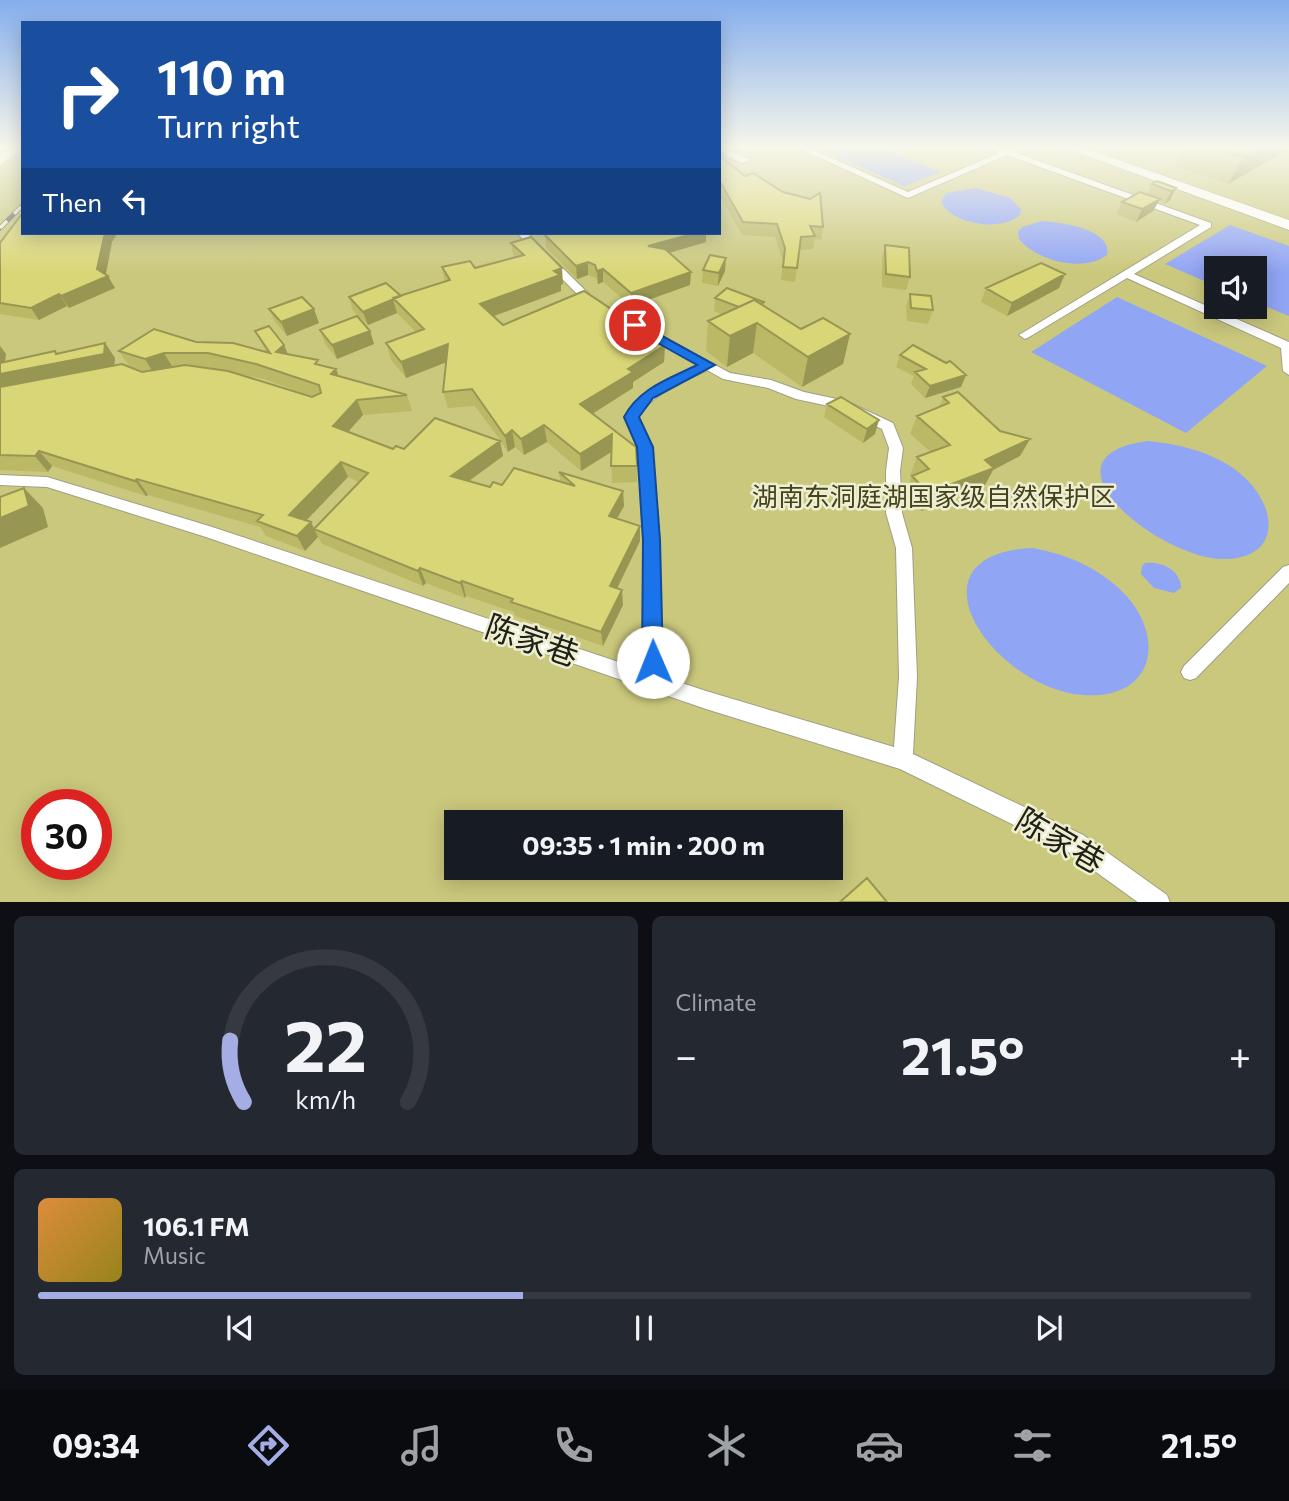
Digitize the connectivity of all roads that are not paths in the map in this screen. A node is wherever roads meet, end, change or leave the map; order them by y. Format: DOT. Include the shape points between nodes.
graph roads {
  1 [pos="895,189"];
  2 [pos="922,189"];
  3 [pos="1108,189"];
  4 [pos="1188,189"];
  5 [pos="1211,189"];
  6 [pos="1289,217"];
  7 [pos="1289,225"];
  8 [pos="524,235"];
  9 [pos="1126,274"];
  10 [pos="1025,335"];
  11 [pos="708,365"];
  12 [pos="1289,371"];
  13 [pos="0,480"];
  14 [pos="1289,572"];
  15 [pos="653,662"];
  16 [pos="1190,672"];
  17 [pos="903,760"];
  18 [pos="1159,902"];
  1 -- 2 [label="street" via="908,195"];
  3 -- 9 [label="street" via="1208,225"];
  4 -- 7 [label="main road"];
  5 -- 6 [label="main road"];
  8 -- 11 [label="street" via="587,298"];
  9 -- 10 [label="street"];
  9 -- 12 [label="street" via="1287,346"];
  11 -- 15 [label="street" via="648,395 631,417 645,447 652,540"];
  11 -- 17 [label="street" via="727,376 841,404 888,426 896,448 894,513 904,548 908,677"];
  13 -- 17 [label="street, 陈家巷" via="47,482 84,493 706,701"];
  14 -- 16 [label="street"];
  17 -- 18 [label="street, 陈家巷" via="1075,843"];
}
